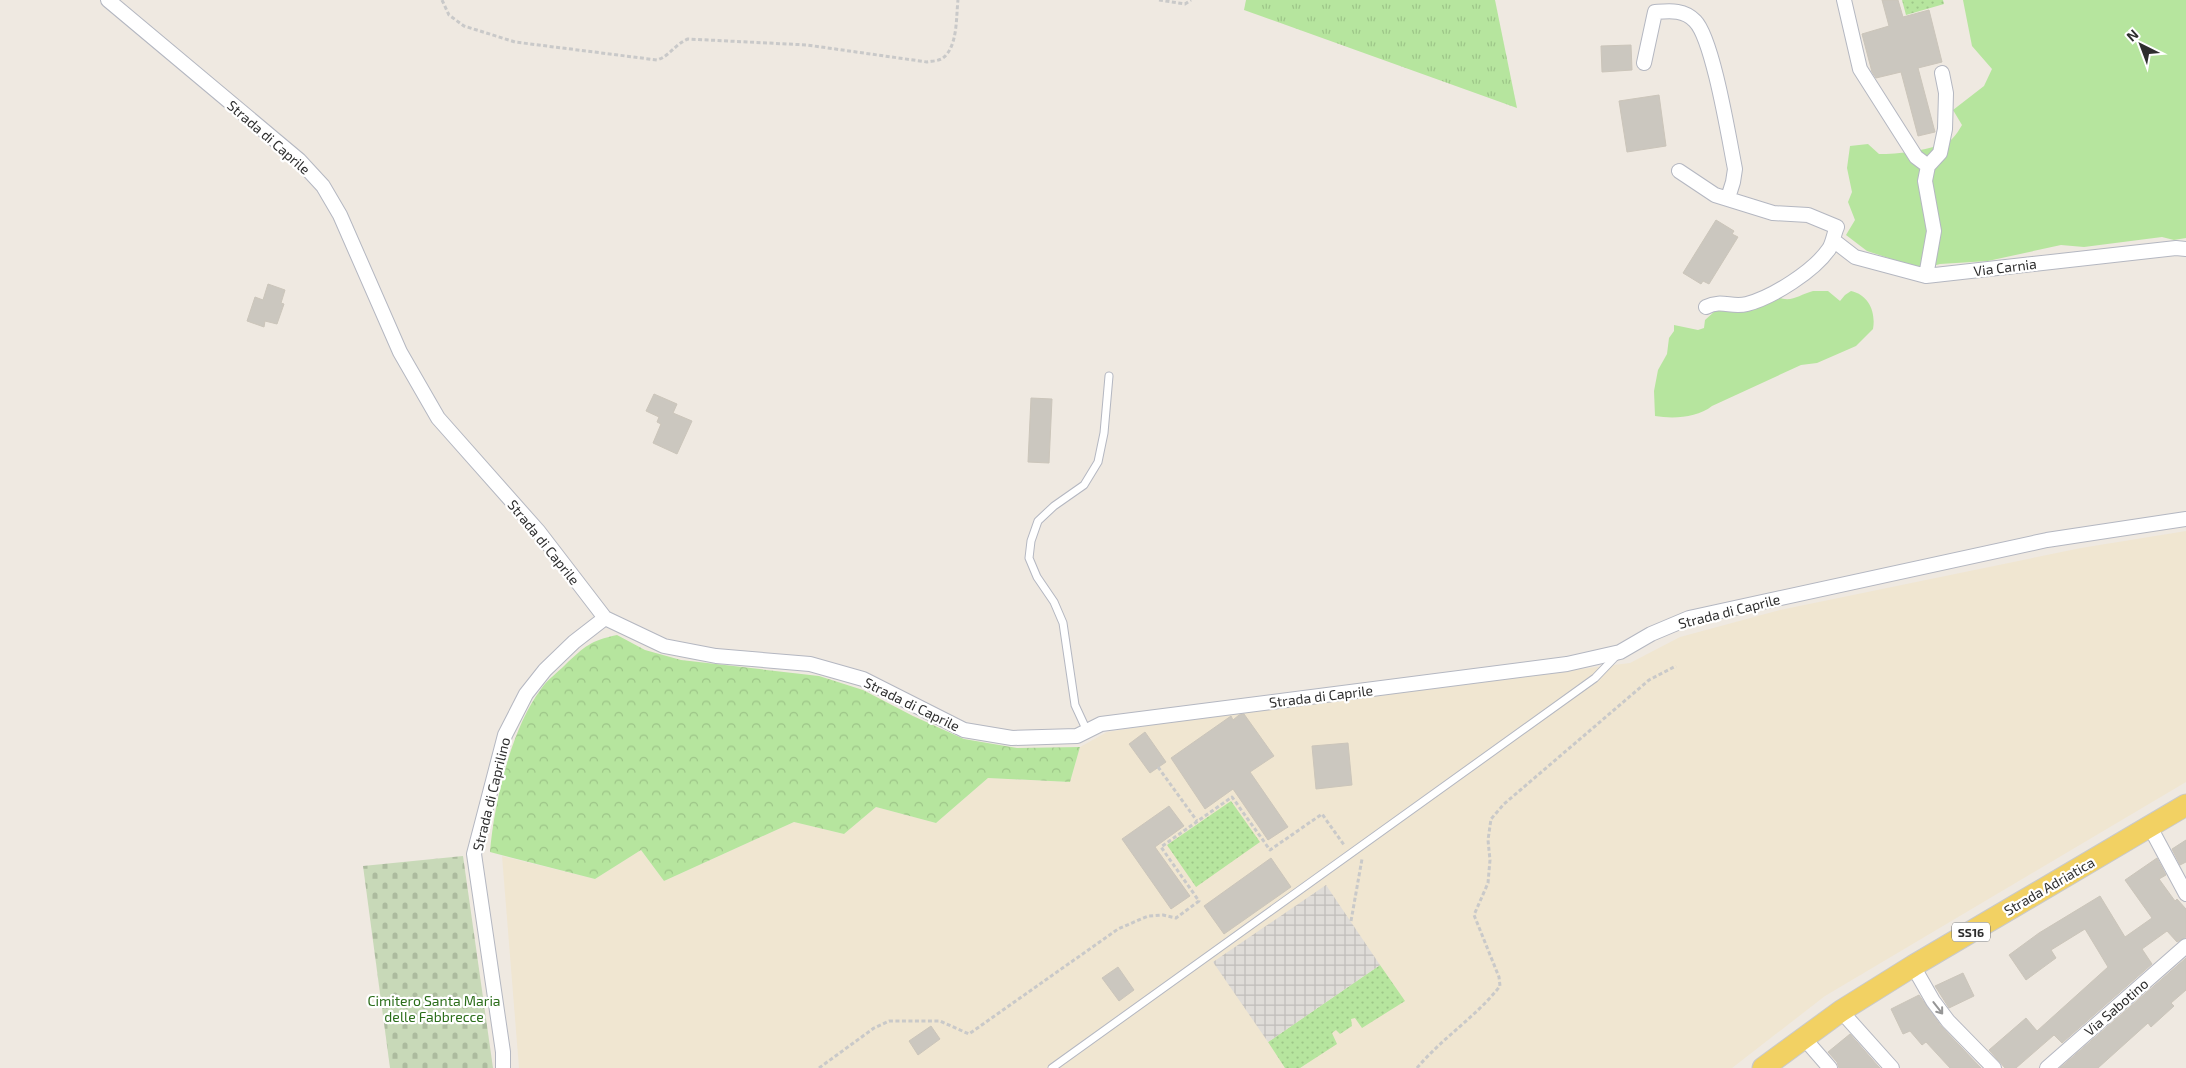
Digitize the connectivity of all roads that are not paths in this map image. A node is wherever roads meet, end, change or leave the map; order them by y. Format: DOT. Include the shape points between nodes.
graph roads {
  1 [pos="108,0"];
  2 [pos="1844,0"];
  3 [pos="1644,63"];
  4 [pos="1942,73"];
  5 [pos="1928,166"];
  6 [pos="1679,171"];
  7 [pos="1728,198"];
  8 [pos="1832,240"];
  9 [pos="2186,249"];
  10 [pos="1926,276"];
  11 [pos="1706,307"];
  12 [pos="1109,376"];
  13 [pos="2186,519"];
  14 [pos="606,618"];
  15 [pos="1620,652"];
  16 [pos="1087,731"];
  17 [pos="2186,805"];
  18 [pos="2150,827"];
  19 [pos="2186,894"];
  20 [pos="2186,946"];
  21 [pos="1913,966"];
  22 [pos="1840,1011"];
  23 [pos="1803,1037"];
  24 [pos="503,1068"];
  25 [pos="1052,1068"];
  26 [pos="1763,1068"];
  27 [pos="1830,1068"];
  28 [pos="1892,1068"];
  29 [pos="1994,1068"];
  30 [pos="2047,1068"];
  1 -- 14 [label="street, Strada di Caprile" via="299,160 323,186 340,215 400,352 438,418 539,532"];
  2 -- 5 [label="street" via="1860,69 1916,157"];
  3 -- 7 [label="street" via="1655,12 1686,14 1701,29 1715,73 1735,169"];
  4 -- 5 [label="street" via="1946,93 1945,129 1940,152"];
  5 -- 10 [label="street" via="1925,181 1934,231"];
  6 -- 7 [label="street" via="1715,195"];
  7 -- 8 [label="street" via="1773,213 1808,215 1826,222 1836,227"];
  8 -- 10 [label="street, Via Carnia" via="1855,257"];
  8 -- 11 [label="street" via="1830,248 1817,261 1780,288 1748,304 1738,306 1716,302"];
  9 -- 10 [label="street, Via Carnia"];
  12 -- 16 [label="lane" via="1098,462 1084,485 1038,521 1029,558 1064,623 1075,705"];
  13 -- 15 [label="street, Strada di Caprile" via="2047,540 1689,618"];
  14 -- 16 [label="street, Strada di Caprile" via="664,646 716,656 810,664 863,679 964,730 1012,738 1077,736"];
  14 -- 24 [label="street, Strada di Caprilino" via="574,642 526,694 505,735 474,854"];
  15 -- 16 [label="street, Strada di Caprile" via="1567,664 1101,724"];
  15 -- 25 [label="lane" via="1595,678"];
  17 -- 18 [label="main road, Strada Adriatica / SS16"];
  18 -- 19 [label="street"];
  18 -- 21 [label="main road, Strada Adriatica / SS16"];
  20 -- 30 [label="street, Via Sabotino"];
  21 -- 22 [label="main road, Strada Adriatica / SS16"];
  21 -- 29 [label="street, one-way" via="1943,1014"];
  22 -- 23 [label="main road, Strada Adriatica / SS16"];
  22 -- 28 [label="street"];
  23 -- 26 [label="main road, Strada Adriatica / SS16"];
  23 -- 27 [label="street"];
}
